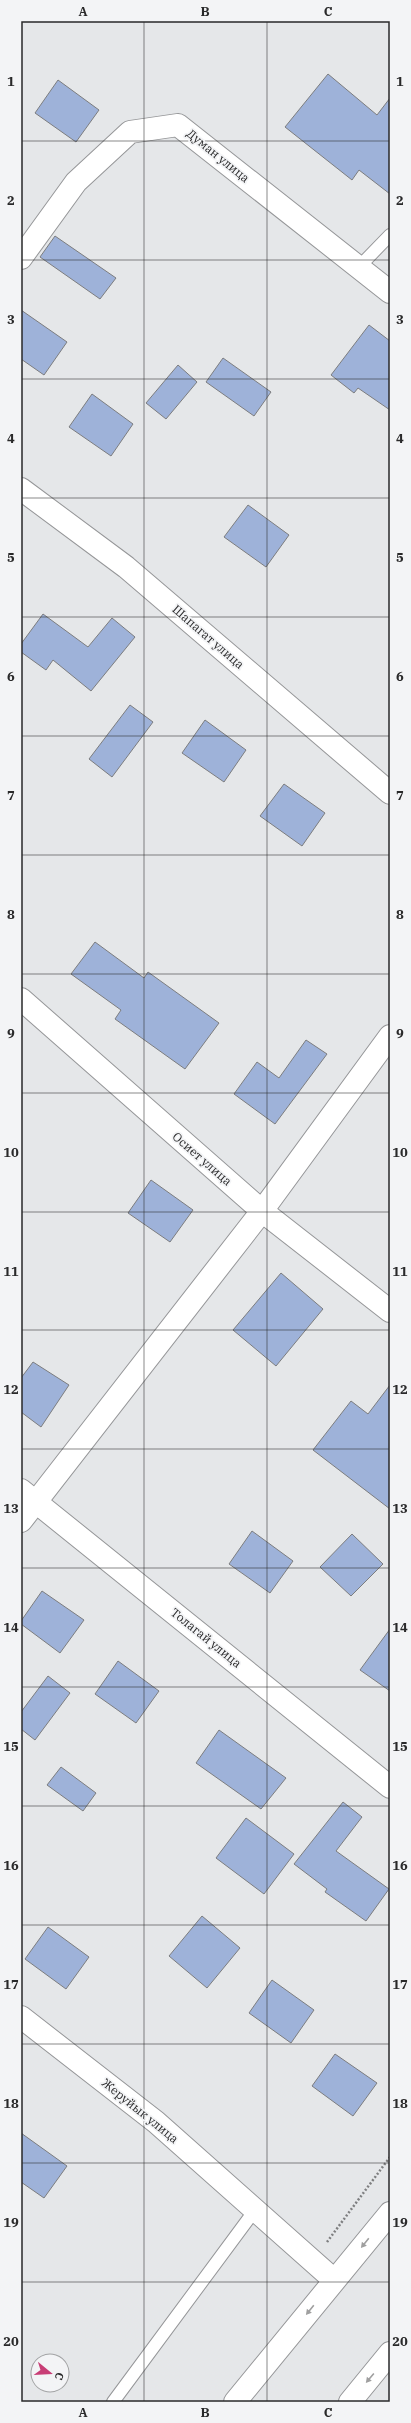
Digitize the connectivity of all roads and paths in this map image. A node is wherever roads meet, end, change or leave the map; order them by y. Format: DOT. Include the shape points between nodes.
graph roads {
  1 [pos="390,235"];
  2 [pos="21,258"];
  3 [pos="358,268"];
  4 [pos="390,292"];
  5 [pos="21,489"];
  6 [pos="390,793"];
  7 [pos="21,999"];
  8 [pos="390,1036"];
  9 [pos="262,1211"];
  10 [pos="390,1311"];
  11 [pos="29,1496"];
  12 [pos="21,1521"];
  13 [pos="390,1787"];
  14 [pos="21,2017"];
  15 [pos="390,2157"];
  16 [pos="255,2210"];
  17 [pos="390,2213"];
  18 [pos="313,2261"];
  19 [pos="334,2280"];
  20 [pos="390,2353"];
  21 [pos="113,2402"];
  22 [pos="234,2402"];
  23 [pos="350,2402"];
  1 -- 3 [label="lane"];
  2 -- 3 [label="street, Думан улица" via="76,182 130,132 178,125"];
  3 -- 4 [label="street, Думан улица"];
  5 -- 6 [label="street, Шапагат улица" via="126,567"];
  7 -- 9 [label="street, Осиет улица"];
  8 -- 9 [label="street"];
  9 -- 10 [label="street, Осиет улица"];
  9 -- 11 [label="street"];
  11 -- 12 [label="street"];
  11 -- 13 [label="street, Толагай улица"];
  14 -- 16 [label="street, Жеруйык улица" via="156,2122"];
  15 -- 18 [label="path"];
  16 -- 18 [label="street, Жеруйык улица"];
  16 -- 21 [label="lane"];
  17 -- 19 [label="street, one-way"];
  18 -- 19 [label="street, Жеруйык улица"];
  19 -- 22 [label="street, one-way"];
  20 -- 23 [label="street, one-way"];
}
